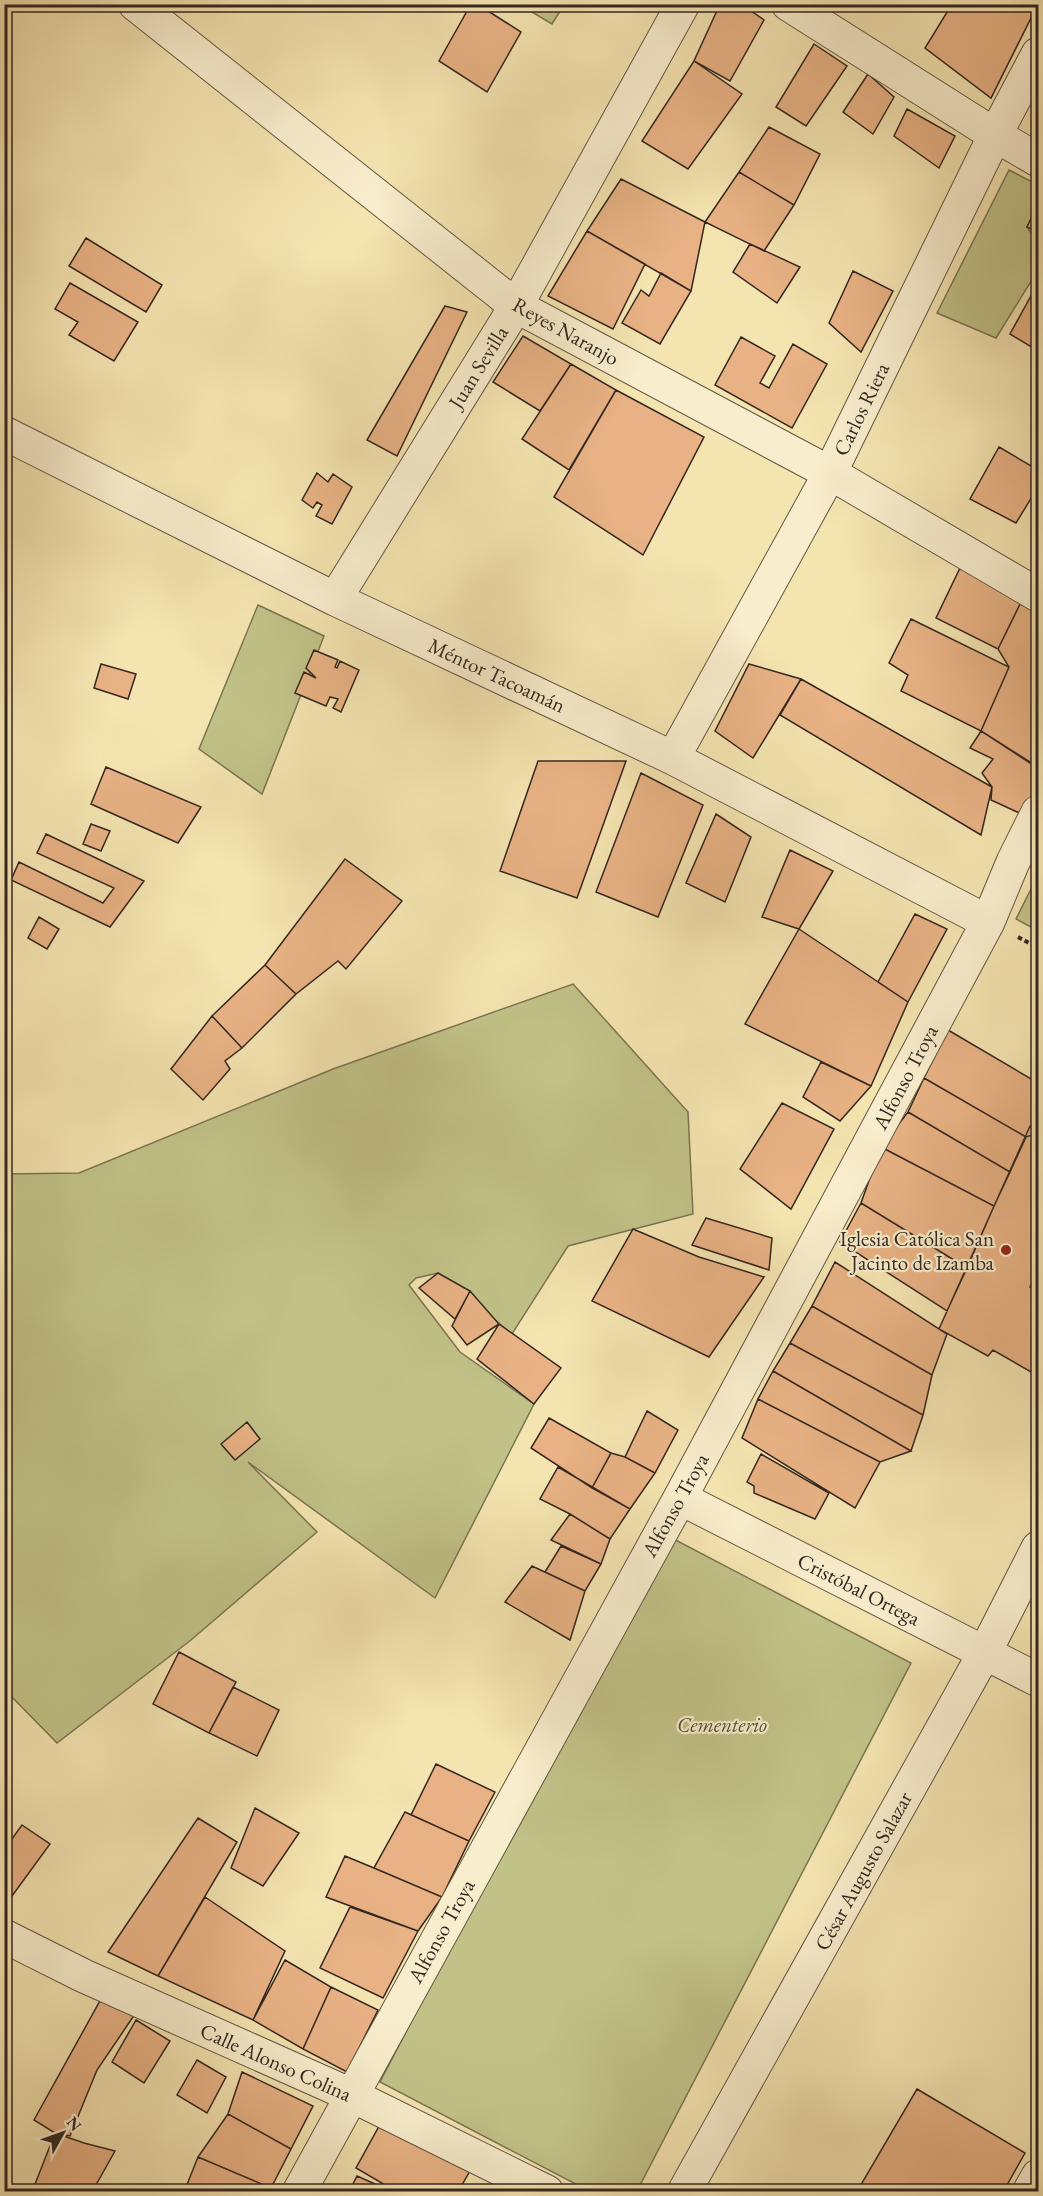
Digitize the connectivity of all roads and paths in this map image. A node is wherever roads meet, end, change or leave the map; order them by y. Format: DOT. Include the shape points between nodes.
graph roads {
  1 [pos="135,4"];
  2 [pos="683,4"];
  3 [pos="788,4"];
  4 [pos="1038,54"];
  5 [pos="995,135"];
  6 [pos="1038,160"];
  7 [pos="516,306"];
  8 [pos="4,433"];
  9 [pos="830,473"];
  10 [pos="1038,595"];
  11 [pos="335,599"];
  12 [pos="673,758"];
  13 [pos="1038,812"];
  14 [pos="988,922"];
  15 [pos="680,1498"];
  16 [pos="1038,1548"];
  17 [pos="985,1652"];
  18 [pos="1038,1680"];
  19 [pos="4,1936"];
  20 [pos="351,2095"];
  21 [pos="1038,2176"];
  22 [pos="299,2192"];
  23 [pos="547,2192"];
  24 [pos="684,2192"];
  25 [pos="1029,2192"];
  1 -- 7 [label="street, Reyes Naranjo"];
  2 -- 7 [label="street, Juan Sevilla"];
  3 -- 5 [label="street"];
  4 -- 5 [label="street, Carlos Riera"];
  5 -- 6 [label="street"];
  5 -- 9 [label="street, Carlos Riera"];
  7 -- 9 [label="street, Reyes Naranjo"];
  7 -- 11 [label="street, Juan Sevilla"];
  8 -- 11 [label="street, Méntor Tacoamán"];
  9 -- 10 [label="street, Reyes Naranjo"];
  9 -- 12 [label="street, Carlos Riera"];
  11 -- 12 [label="street, Méntor Tacoamán"];
  12 -- 14 [label="street, Méntor Tacoamán"];
  13 -- 14 [label="street, Alfonso Troya"];
  14 -- 15 [label="street, Alfonso Troya"];
  15 -- 17 [label="street, Cristóbal Ortega"];
  15 -- 20 [label="street, Alfonso Troya"];
  16 -- 17 [label="street, César Augusto Salazar"];
  17 -- 18 [label="street, Cristóbal Ortega"];
  17 -- 24 [label="street, César Augusto Salazar"];
  19 -- 20 [label="street, Calle Alonso Colina" via="84,1976"];
  20 -- 22 [label="street, Alfonso Troya"];
  20 -- 23 [label="street, Calle Alonso Colina"];
  21 -- 25 [label="street"];
}
